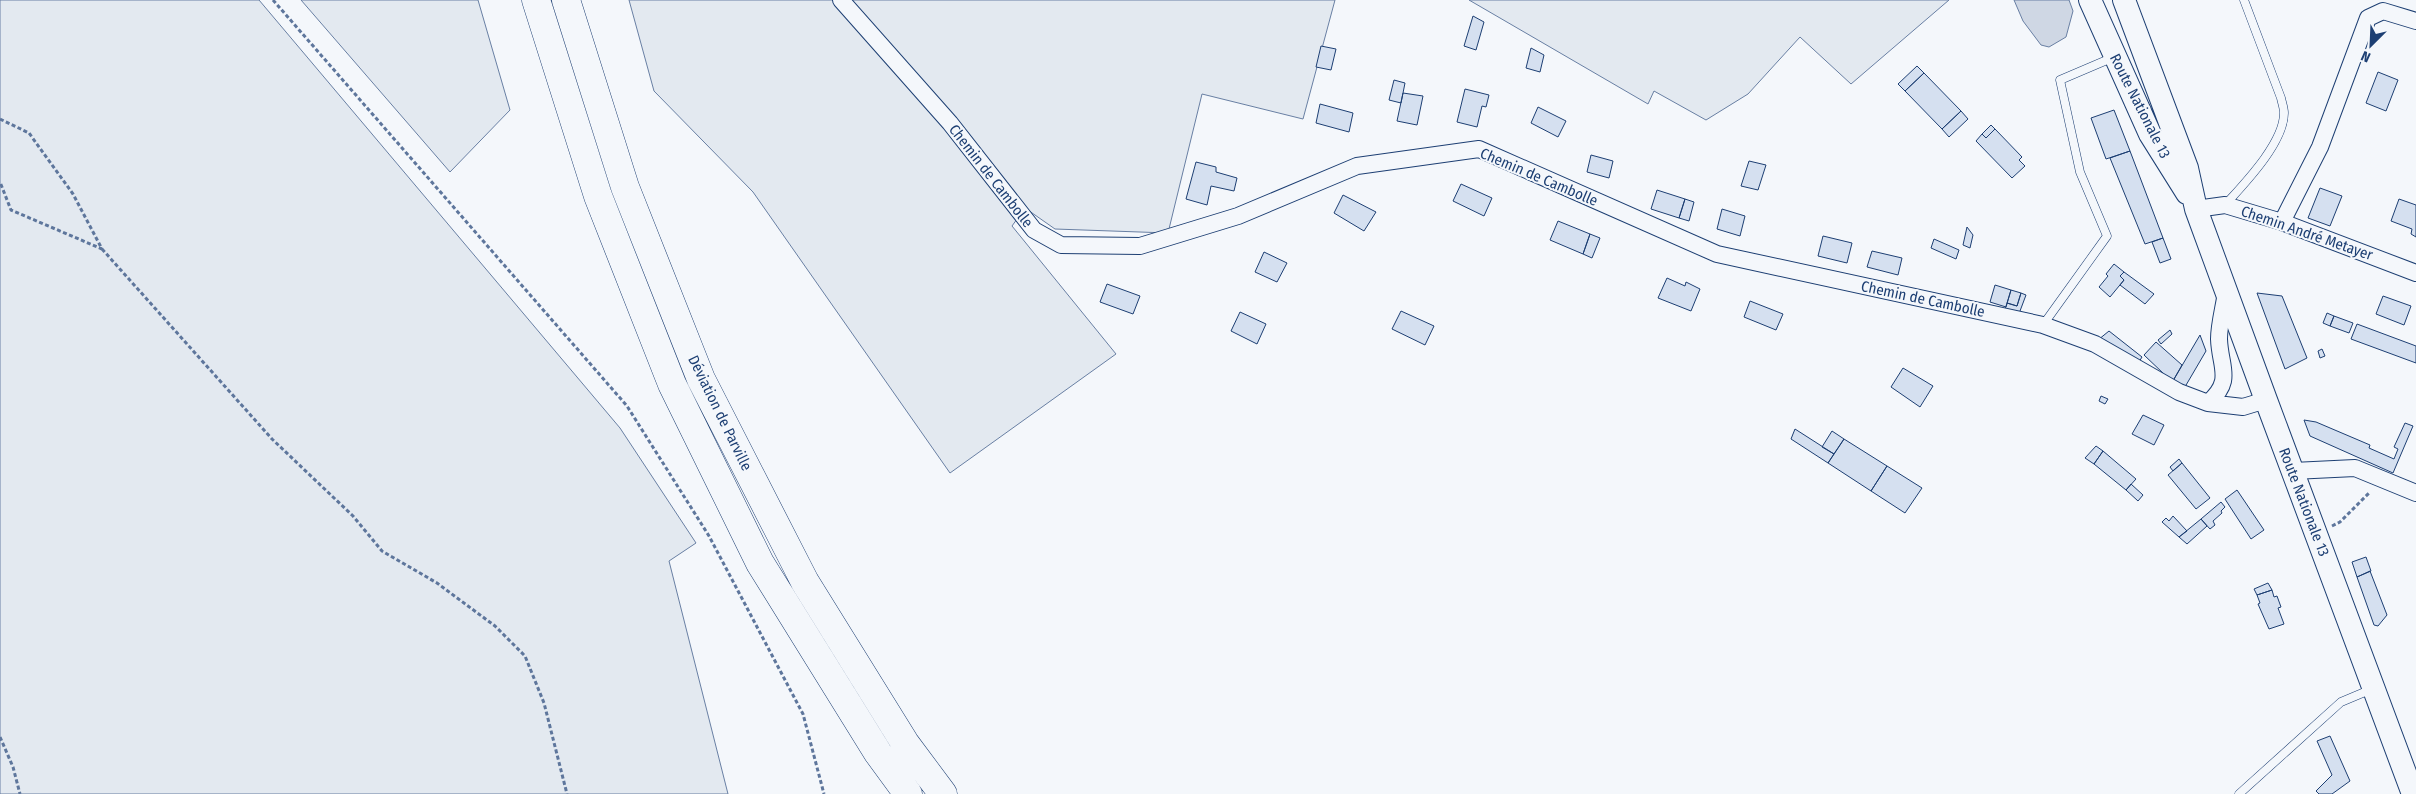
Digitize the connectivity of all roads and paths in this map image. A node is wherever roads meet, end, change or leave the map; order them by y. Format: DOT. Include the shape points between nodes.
graph roads {
  1 [pos="273,0"];
  2 [pos="536,0"];
  3 [pos="566,0"];
  4 [pos="841,0"];
  5 [pos="2090,0"];
  6 [pos="2124,0"];
  7 [pos="2244,0"];
  8 [pos="2416,21"];
  9 [pos="2114,57"];
  10 [pos="0,119"];
  11 [pos="0,182"];
  12 [pos="2225,205"];
  13 [pos="2196,209"];
  14 [pos="2282,222"];
  15 [pos="102,249"];
  16 [pos="2416,273"];
  17 [pos="2226,290"];
  18 [pos="2043,325"];
  19 [pos="2266,400"];
  20 [pos="2208,403"];
  21 [pos="2293,471"];
  22 [pos="2377,477"];
  23 [pos="2416,493"];
  24 [pos="2316,534"];
  25 [pos="2374,689"];
  26 [pos="0,737"];
  27 [pos="20,794"];
  28 [pos="567,794"];
  29 [pos="824,794"];
  30 [pos="908,794"];
  31 [pos="943,794"];
  32 [pos="2239,794"];
  33 [pos="2413,794"];
  1 -- 29 [label="path" via="627,406 709,536 803,714"];
  2 -- 30 [label="highway, Déviation de Parville" via="598,196 672,384 760,563 878,753"];
  3 -- 31 [label="highway, Déviation de Parville" via="625,187 701,379 805,582 905,743"];
  4 -- 18 [label="street, Chemin de Cambolle" via="950,123 1034,230 1061,245 1140,246 1238,216 1357,166 1479,148 1717,254"];
  5 -- 9 [label="main road, Route Nationale 13"];
  6 -- 13 [label="main road, Route Nationale 13" via="2188,168"];
  7 -- 12 [label="lane" via="2284,114 2275,143 2250,179"];
  8 -- 14 [label="street" via="2383,11 2368,18 2320,147"];
  9 -- 13 [label="main road, Route Nationale 13" via="2150,134"];
  9 -- 18 [label="lane" via="2060,80 2080,172 2108,236"];
  10 -- 15 [label="path" via="29,133 73,194"];
  11 -- 15 [label="path" via="11,210"];
  12 -- 13 [label="street, Chemin André Metayer"];
  12 -- 14 [label="street, Chemin André Metayer"];
  13 -- 17 [label="main road, Route Nationale 13"];
  14 -- 16 [label="street, Chemin André Metayer"];
  15 -- 28 [label="path" via="272,439 353,516 382,551 437,583 494,626 526,656 544,703"];
  17 -- 19 [label="main road, Route Nationale 13"];
  17 -- 20 [label="street" via="2219,339 2224,382 2218,395"];
  18 -- 20 [label="street, Chemin de Cambolle" via="2095,344 2179,392"];
  19 -- 20 [label="street, Chemin de Cambolle" via="2243,407"];
  19 -- 21 [label="main road, Route Nationale 13"];
  21 -- 22 [label="street" via="2355,468"];
  21 -- 24 [label="main road, Route Nationale 13"];
  22 -- 23 [label="street"];
  22 -- 24 [label="path" via="2375,486 2340,522"];
  24 -- 25 [label="main road, Route Nationale 13"];
  25 -- 32 [label="lane" via="2341,702"];
  25 -- 33 [label="main road, Route Nationale 13"];
  26 -- 27 [label="path"];
}
